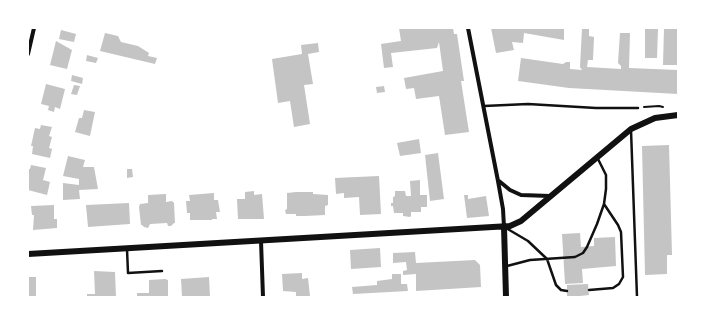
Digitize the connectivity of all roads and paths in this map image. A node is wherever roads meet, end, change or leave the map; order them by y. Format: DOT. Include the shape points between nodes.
graph roads {
  1 [pos="34,28"];
  2 [pos="468,28"];
  3 [pos="28,54"];
  4 [pos="484,106"];
  5 [pos="638,108"];
  6 [pos="678,115"];
  7 [pos="631,129"];
  8 [pos="597,156"];
  9 [pos="498,181"];
  10 [pos="550,196"];
  11 [pos="604,204"];
  12 [pos="504,227"];
  13 [pos="261,242"];
  14 [pos="127,249"];
  15 [pos="28,254"];
  16 [pos="547,259"];
  17 [pos="504,266"];
  18 [pos="162,271"];
  19 [pos="588,290"];
  20 [pos="567,291"];
  21 [pos="263,297"];
  22 [pos="506,297"];
  23 [pos="637,297"];
  1 -- 3 [label="street"];
  2 -- 4 [label="street"];
  4 -- 5 [label="lane" via="528,104"];
  4 -- 9 [label="street"];
  6 -- 7 [label="street" via="655,118"];
  7 -- 8 [label="street"];
  7 -- 23 [label="lane"];
  8 -- 10 [label="street"];
  8 -- 11 [label="lane" via="607,180"];
  9 -- 10 [label="street" via="521,195"];
  9 -- 12 [label="street"];
  10 -- 12 [label="street" via="517,224"];
  11 -- 16 [label="lane" via="583,253 575,257"];
  11 -- 19 [label="lane" via="620,228 623,276 619,284 613,288"];
  12 -- 13 [label="street"];
  12 -- 16 [label="lane" via="528,241"];
  12 -- 17 [label="street"];
  13 -- 14 [label="street"];
  13 -- 21 [label="street"];
  14 -- 15 [label="street"];
  14 -- 18 [label="lane" via="128,273"];
  16 -- 17 [label="lane"];
  16 -- 20 [label="lane" via="556,285"];
  17 -- 22 [label="street"];
}
